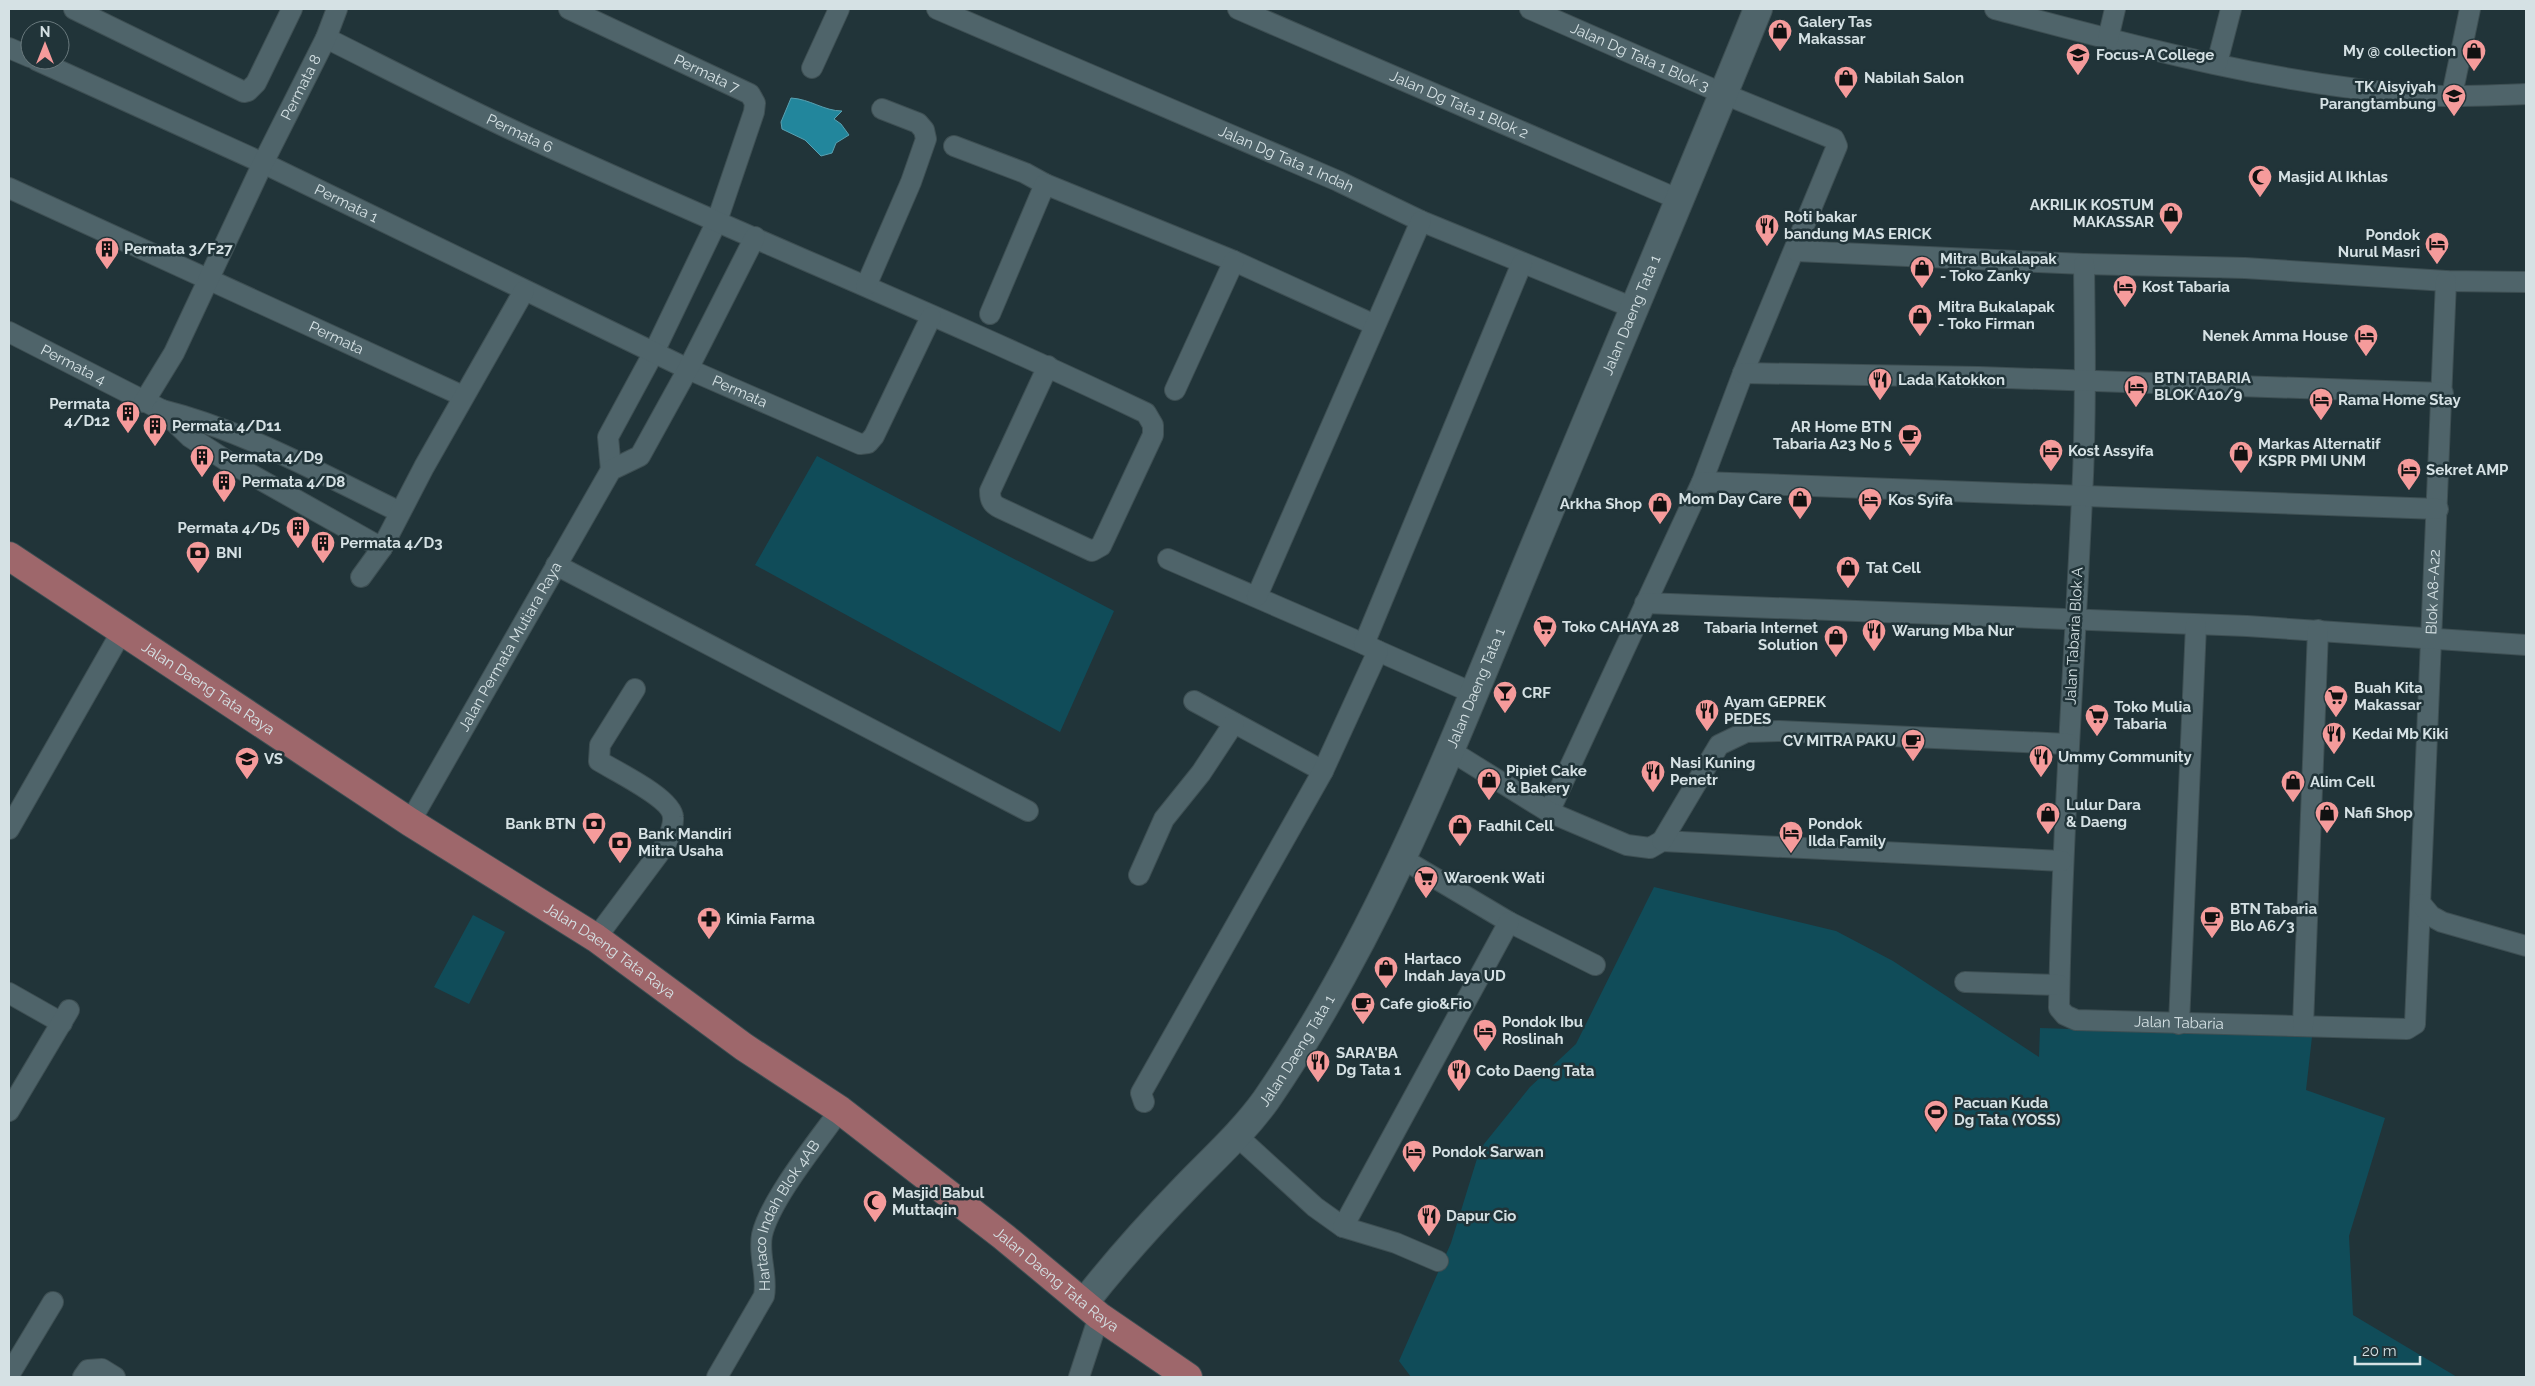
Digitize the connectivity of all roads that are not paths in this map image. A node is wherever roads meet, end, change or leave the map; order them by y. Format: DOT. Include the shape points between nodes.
graph roads {
  1 [pos="74,9"];
  2 [pos="292,9"];
  3 [pos="337,9"];
  4 [pos="569,9"];
  5 [pos="839,9"];
  6 [pos="937,9"];
  7 [pos="1238,9"];
  8 [pos="1530,9"];
  9 [pos="1758,9"];
  10 [pos="1995,9"];
  11 [pos="2115,9"];
  12 [pos="2231,9"];
  13 [pos="2470,9"];
  14 [pos="326,38"];
  15 [pos="2108,40"];
  16 [pos="2217,64"];
  17 [pos="812,68"];
  18 [pos="58,70"];
  19 [pos="1724,94"];
  20 [pos="2526,94"];
  21 [pos="2452,95"];
  22 [pos="882,109"];
  23 [pos="954,146"];
  24 [pos="263,163"];
  25 [pos="1045,184"];
  26 [pos="9,188"];
  27 [pos="1680,200"];
  28 [pos="717,222"];
  29 [pos="1421,222"];
  30 [pos="755,237"];
  31 [pos="1796,250"];
  32 [pos="1234,260"];
  33 [pos="1522,263"];
  34 [pos="2084,264"];
  35 [pos="208,280"];
  36 [pos="2446,281"];
  37 [pos="2526,282"];
  38 [pos="866,286"];
  39 [pos="524,291"];
  40 [pos="1636,308"];
  41 [pos="990,314"];
  42 [pos="931,317"];
  43 [pos="1375,325"];
  44 [pos="9,332"];
  45 [pos="654,352"];
  46 [pos="1048,366"];
  47 [pos="688,369"];
  48 [pos="1743,373"];
  49 [pos="2085,382"];
  50 [pos="1175,390"];
  51 [pos="2443,393"];
  52 [pos="463,396"];
  53 [pos="141,400"];
  54 [pos="162,410"];
  55 [pos="612,470"];
  56 [pos="1702,482"];
  57 [pos="2082,497"];
  58 [pos="2438,509"];
  59 [pos="400,512"];
  60 [pos="382,548"];
  61 [pos="9,556"];
  62 [pos="1168,559"];
  63 [pos="556,565"];
  64 [pos="362,576"];
  65 [pos="1257,596"];
  66 [pos="1645,603"];
  67 [pos="2074,620"];
  68 [pos="2196,625"];
  69 [pos="2318,630"];
  70 [pos="122,631"];
  71 [pos="2431,638"];
  72 [pos="2526,645"];
  73 [pos="1371,648"];
  74 [pos="635,689"];
  75 [pos="1475,694"];
  76 [pos="1194,701"];
  77 [pos="1234,723"];
  78 [pos="2068,744"];
  79 [pos="1451,751"];
  80 [pos="1323,771"];
  81 [pos="1028,811"];
  82 [pos="1549,812"];
  83 [pos="410,822"];
  84 [pos="9,829"];
  85 [pos="1662,841"];
  86 [pos="1403,859"];
  87 [pos="2062,861"];
  88 [pos="1140,875"];
  89 [pos="2422,904"];
  90 [pos="1509,922"];
  91 [pos="596,938"];
  92 [pos="2526,946"];
  93 [pos="1595,965"];
  94 [pos="1964,982"];
  95 [pos="2059,985"];
  96 [pos="9,993"];
  97 [pos="2059,1008"];
  98 [pos="2179,1024"];
  99 [pos="2303,1026"];
  100 [pos="1144,1102"];
  101 [pos="840,1110"];
  102 [pos="9,1111"];
  103 [pos="1237,1136"];
  104 [pos="1343,1227"];
  105 [pos="1438,1261"];
  106 [pos="53,1302"];
  107 [pos="1092,1310"];
  108 [pos="9,1375"];
  109 [pos="83,1377"];
  110 [pos="115,1377"];
  111 [pos="717,1377"];
  112 [pos="1078,1377"];
  113 [pos="1188,1377"];
  1 -- 2 [label="street" via="244,92 256,83"];
  3 -- 14 [label="street, Permata 8"];
  4 -- 28 [label="street, Permata 7" via="750,94 755,102 754,112"];
  5 -- 17 [label="street"];
  6 -- 29 [label="street, Jalan Dg Tata 1 Indah" via="1338,181"];
  7 -- 27 [label="street, Jalan Dg Tata 1 Blok 2"];
  8 -- 19 [label="street, Jalan Dg Tata 1 Blok 3"];
  9 -- 19 [label="street, Jalan Daeng Tata 1"];
  10 -- 15 [label="street"];
  11 -- 15 [label="street"];
  12 -- 16 [label="street"];
  13 -- 21 [label="street"];
  14 -- 24 [label="street, Permata 8"];
  14 -- 28 [label="street, Permata 6" via="524,135"];
  15 -- 16 [label="street"];
  16 -- 21 [label="street" via="2320,84"];
  18 -- 24 [label="street, Permata 1"];
  19 -- 27 [label="street, Jalan Daeng Tata 1"];
  19 -- 31 [label="street, Jalan Dg Tata 1 Blok 3" via="1834,139 1837,146"];
  20 -- 21 [label="street"];
  22 -- 38 [label="street" via="918,123 926,139"];
  23 -- 25 [label="street"];
  24 -- 35 [label="street"];
  24 -- 39 [label="street, Permata 1"];
  25 -- 32 [label="street"];
  25 -- 41 [label="street"];
  26 -- 35 [label="street, Permata"];
  27 -- 40 [label="street, Jalan Daeng Tata 1"];
  28 -- 30 [label="street"];
  28 -- 45 [label="street"];
  29 -- 33 [label="street, Jalan Dg Tata 1 Indah"];
  29 -- 43 [label="street"];
  30 -- 38 [label="street"];
  30 -- 47 [label="street"];
  31 -- 34 [label="street"];
  31 -- 48 [label="street, Jalan Dg Tata 1 Blok 3"];
  32 -- 43 [label="street"];
  32 -- 50 [label="street"];
  33 -- 40 [label="street, Jalan Dg Tata 1 Indah"];
  33 -- 73 [label="street"];
  34 -- 36 [label="street" via="2245,268"];
  34 -- 49 [label="street, Jalan Tabaria Blok A"];
  35 -- 52 [label="street, Permata"];
  35 -- 53 [label="street" via="174,353"];
  36 -- 37 [label="street"];
  36 -- 51 [label="street, Blok A8-A22"];
  38 -- 42 [label="street"];
  39 -- 45 [label="street, Permata 1"];
  39 -- 52 [label="street"];
  40 -- 75 [label="street, Jalan Daeng Tata 1"];
  42 -- 46 [label="street"];
  42 -- 47 [label="street, Permata" via="868,443 860,444"];
  43 -- 65 [label="street"];
  44 -- 53 [label="street, Permata 4"];
  45 -- 47 [label="street, Permata"];
  45 -- 55 [label="street" via="608,437"];
  46 -- 46 [label="street" via="990,497 1000,508 1092,551 1101,546 1153,435 1154,425 1146,413"];
  47 -- 55 [label="street" via="640,456"];
  48 -- 49 [label="street"];
  48 -- 56 [label="street, Jalan Dg Tata 1 Blok 3"];
  49 -- 51 [label="street"];
  49 -- 57 [label="street, Jalan Tabaria Blok A"];
  51 -- 58 [label="street, Blok A8-A22"];
  52 -- 59 [label="street"];
  53 -- 54 [label="street, Permata 4"];
  54 -- 59 [label="street" via="239,435"];
  54 -- 60 [label="street" via="190,437 220,456"];
  55 -- 63 [label="street, Jalan Permata Mutiara Raya"];
  56 -- 57 [label="street"];
  56 -- 66 [label="street, Jalan Dg Tata 1 Blok 3"];
  57 -- 58 [label="street"];
  57 -- 67 [label="street, Jalan Tabaria Blok A"];
  58 -- 71 [label="street, Blok A8-A22"];
  59 -- 60 [label="street"];
  60 -- 64 [label="street"];
  61 -- 70 [label="main road, Jalan Daeng Tata Raya"];
  62 -- 65 [label="street"];
  63 -- 81 [label="street"];
  63 -- 83 [label="street, Jalan Permata Mutiara Raya"];
  65 -- 73 [label="street"];
  66 -- 67 [label="street"];
  66 -- 82 [label="street, Jalan Dg Tata 1 Blok 3"];
  67 -- 68 [label="street"];
  67 -- 78 [label="street, Jalan Tabaria Blok A"];
  68 -- 69 [label="street"];
  68 -- 98 [label="street"];
  69 -- 71 [label="street"];
  69 -- 99 [label="street"];
  70 -- 83 [label="main road, Jalan Daeng Tata Raya"];
  70 -- 84 [label="street"];
  71 -- 72 [label="street"];
  71 -- 89 [label="street, Blok A8-A22"];
  73 -- 75 [label="street"];
  73 -- 80 [label="street"];
  74 -- 91 [label="street" via="600,745 599,761 661,799 671,810 672,830 666,844"];
  75 -- 79 [label="street, Jalan Daeng Tata 1"];
  76 -- 77 [label="street"];
  77 -- 80 [label="street"];
  77 -- 88 [label="street" via="1164,820"];
  78 -- 85 [label="street" via="1746,732 1718,745"];
  78 -- 87 [label="street, Jalan Tabaria Blok A"];
  79 -- 82 [label="street"];
  79 -- 86 [label="street, Jalan Daeng Tata 1"];
  80 -- 100 [label="street" via="1141,1093"];
  82 -- 85 [label="street" via="1626,845 1650,848"];
  83 -- 91 [label="main road, Jalan Daeng Tata Raya"];
  85 -- 87 [label="street"];
  86 -- 90 [label="street"];
  86 -- 103 [label="street, Jalan Daeng Tata 1" via="1302,1042 1265,1101"];
  87 -- 95 [label="street, Jalan Tabaria Blok A"];
  89 -- 92 [label="street" via="2431,916 2442,922"];
  89 -- 99 [label="street, Blok A8-A22" via="2417,1019 2412,1027"];
  90 -- 93 [label="street"];
  90 -- 104 [label="street"];
  91 -- 101 [label="main road, Jalan Daeng Tata Raya" via="744,1047"];
  94 -- 95 [label="street"];
  95 -- 97 [label="street, Jalan Tabaria Blok A"];
  96 -- 102 [label="street" via="65,1016"];
  97 -- 98 [label="street, Jalan Tabaria" via="2076,1020"];
  98 -- 99 [label="street, Jalan Tabaria"];
  101 -- 107 [label="main road, Jalan Daeng Tata Raya"];
  101 -- 111 [label="street, Hartaco Indah Blok 4AB" via="769,1217 762,1236 767,1284 764,1296"];
  103 -- 104 [label="street" via="1316,1208"];
  103 -- 107 [label="street, Jalan Daeng Tata 1" via="1123,1253"];
  104 -- 105 [label="street" via="1396,1243"];
  106 -- 108 [label="street"];
  107 -- 112 [label="street"];
  107 -- 113 [label="main road, Jalan Daeng Tata Raya"];
  109 -- 110 [label="street" via="88,1370 97,1368"];
}
